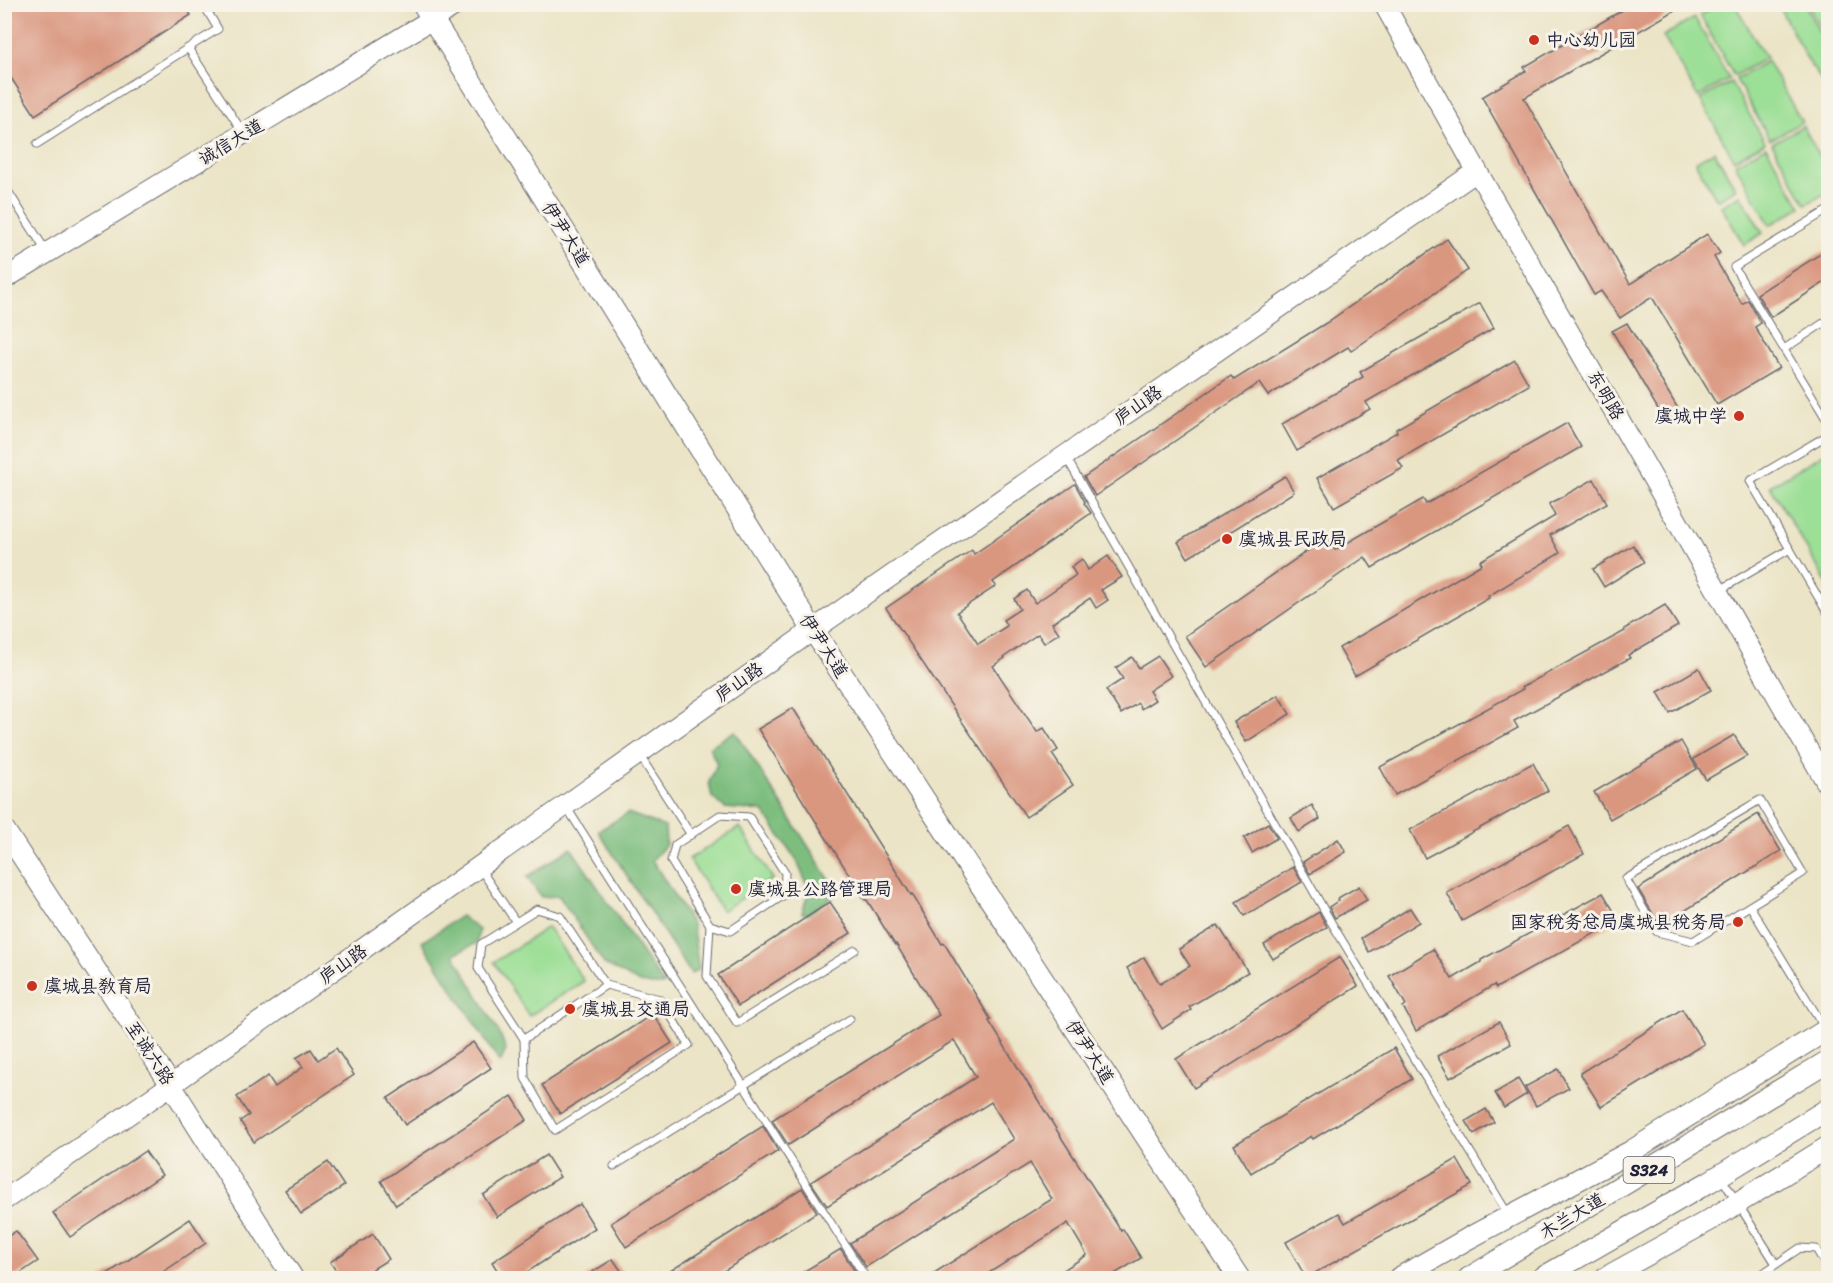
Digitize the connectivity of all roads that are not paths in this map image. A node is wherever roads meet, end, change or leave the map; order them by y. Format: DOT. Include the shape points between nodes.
graph roads {
  1 [pos="203,4"];
  2 [pos="457,4"];
  3 [pos="1384,4"];
  4 [pos="428,12"];
  5 [pos="188,48"];
  6 [pos="244,134"];
  7 [pos="37,144"];
  8 [pos="1478,171"];
  9 [pos="4,185"];
  10 [pos="1828,210"];
  11 [pos="48,253"];
  12 [pos="4,279"];
  13 [pos="1828,320"];
  14 [pos="1784,349"];
  15 [pos="1828,422"];
  16 [pos="1828,435"];
  17 [pos="1066,456"];
  18 [pos="1790,549"];
  19 [pos="1718,591"];
  20 [pos="1828,614"];
  21 [pos="813,630"];
  22 [pos="638,754"];
  23 [pos="1828,785"];
  24 [pos="565,806"];
  25 [pos="4,829"];
  26 [pos="691,834"];
  27 [pos="479,867"];
  28 [pos="1750,906"];
  29 [pos="516,922"];
  30 [pos="710,925"];
  31 [pos="855,950"];
  32 [pos="606,985"];
  33 [pos="850,1019"];
  34 [pos="1828,1031"];
  35 [pos="524,1039"];
  36 [pos="1828,1061"];
  37 [pos="171,1085"];
  38 [pos="744,1085"];
  39 [pos="1828,1109"];
  40 [pos="1828,1147"];
  41 [pos="614,1166"];
  42 [pos="1720,1175"];
  43 [pos="4,1200"];
  44 [pos="1738,1203"];
  45 [pos="1510,1216"];
  46 [pos="1776,1264"];
  47 [pos="1828,1269"];
  48 [pos="293,1278"];
  49 [pos="866,1278"];
  50 [pos="1239,1278"];
  51 [pos="1399,1278"];
  52 [pos="1468,1278"];
  53 [pos="1542,1278"];
  54 [pos="1605,1278"];
  55 [pos="1756,1278"];
  1 -- 5 [label="lane" via="218,29"];
  2 -- 4 [label="street, 诚信大道"];
  3 -- 8 [label="street, 东明路"];
  4 -- 6 [label="street, 诚信大道"];
  4 -- 21 [label="main road, 伊尹大道"];
  5 -- 6 [label="lane"];
  5 -- 7 [label="lane"];
  6 -- 11 [label="street, 诚信大道"];
  8 -- 17 [label="street, 庐山路"];
  8 -- 19 [label="street, 东明路"];
  9 -- 11 [label="lane"];
  10 -- 14 [label="lane" via="1734,267"];
  11 -- 12 [label="street, 诚信大道"];
  13 -- 14 [label="lane"];
  14 -- 15 [label="lane"];
  16 -- 18 [label="lane" via="1750,482"];
  17 -- 21 [label="street, 庐山路"];
  17 -- 45 [label="lane" via="1331,922"];
  18 -- 19 [label="lane"];
  18 -- 20 [label="lane"];
  19 -- 23 [label="street, 东明路"];
  21 -- 22 [label="street, 庐山路"];
  21 -- 50 [label="main road, 伊尹大道"];
  22 -- 24 [label="street, 庐山路"];
  22 -- 26 [label="lane"];
  24 -- 27 [label="street, 庐山路"];
  24 -- 38 [label="lane"];
  25 -- 37 [label="street, 至诚六路"];
  26 -- 30 [label="lane" via="675,845 671,861"];
  26 -- 30 [label="lane" via="720,815 750,818 785,873 784,895 730,931"];
  27 -- 29 [label="lane"];
  27 -- 37 [label="street, 庐山路"];
  28 -- 28 [label="lane" via="1803,873 1760,800 1626,879 1657,932 1693,941"];
  28 -- 34 [label="lane"];
  29 -- 32 [label="lane" via="537,909 560,916"];
  29 -- 35 [label="lane" via="482,944 478,968"];
  30 -- 31 [label="lane" via="706,976 737,1023"];
  32 -- 35 [label="lane"];
  32 -- 35 [label="lane" via="660,999 689,1045 555,1130 525,1078"];
  33 -- 38 [label="lane"];
  34 -- 45 [label="main road" via="1630,1152"];
  36 -- 52 [label="main road, 木兰大道 / S324"];
  37 -- 43 [label="street, 庐山路"];
  37 -- 48 [label="street, 至诚六路"];
  38 -- 41 [label="lane"];
  38 -- 49 [label="lane"];
  39 -- 42 [label="main road, S324"];
  40 -- 44 [label="main road"];
  42 -- 44 [label="lane"];
  42 -- 53 [label="main road, S324"];
  44 -- 46 [label="lane"];
  44 -- 54 [label="main road"];
  45 -- 51 [label="main road"];
  46 -- 47 [label="lane" via="1800,1248 1816,1249"];
  46 -- 55 [label="lane"];
}
